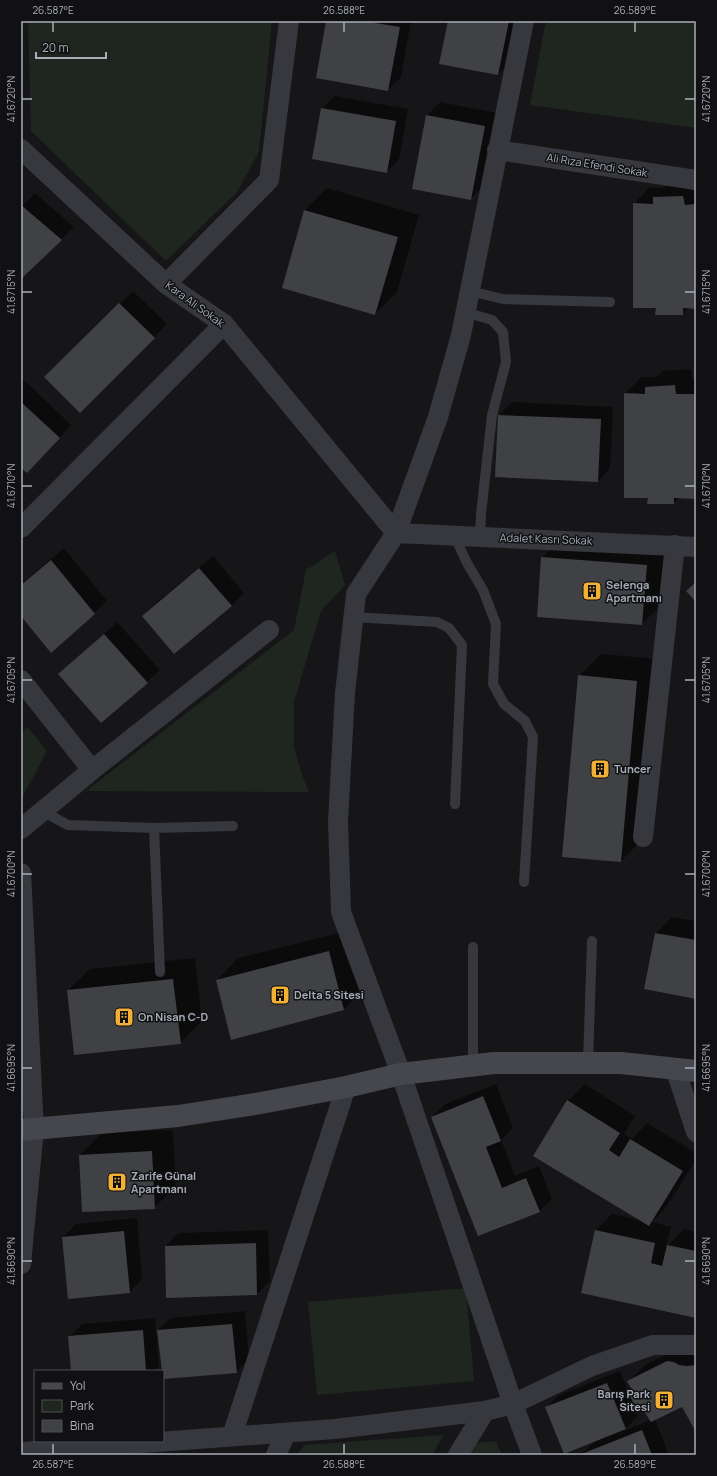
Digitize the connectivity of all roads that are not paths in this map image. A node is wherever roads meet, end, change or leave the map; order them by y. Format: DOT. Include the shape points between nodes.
graph roads {
  1 [pos="289,21"];
  2 [pos="524,21"];
  3 [pos="21,148"];
  4 [pos="497,150"];
  5 [pos="696,180"];
  6 [pos="166,284"];
  7 [pos="470,290"];
  8 [pos="610,302"];
  9 [pos="465,312"];
  10 [pos="224,324"];
  11 [pos="21,528"];
  12 [pos="396,533"];
  13 [pos="454,535"];
  14 [pos="480,536"];
  15 [pos="675,545"];
  16 [pos="696,547"];
  17 [pos="353,617"];
  18 [pos="269,630"];
  19 [pos="24,691"];
  20 [pos="92,770"];
  21 [pos="455,804"];
  22 [pos="42,811"];
  23 [pos="233,826"];
  24 [pos="154,828"];
  25 [pos="21,829"];
  26 [pos="643,837"];
  27 [pos="21,873"];
  28 [pos="524,882"];
  29 [pos="592,941"];
  30 [pos="473,947"];
  31 [pos="160,972"];
  32 [pos="588,1062"];
  33 [pos="473,1065"];
  34 [pos="686,1070"];
  35 [pos="401,1074"];
  36 [pos="346,1087"];
  37 [pos="28,1130"];
  38 [pos="696,1132"];
  39 [pos="21,1264"];
  40 [pos="696,1345"];
  41 [pos="513,1404"];
  42 [pos="485,1411"];
  43 [pos="286,1433"];
  44 [pos="232,1436"];
  45 [pos="164,1441"];
  46 [pos="153,1442"];
  47 [pos="21,1452"];
  48 [pos="276,1455"];
  49 [pos="458,1455"];
  50 [pos="532,1455"];
  1 -- 6 [label="street" via="269,180"];
  2 -- 4 [label="street"];
  3 -- 6 [label="street, Kara Ali Sokak"];
  4 -- 5 [label="street, Ali Rıza Efendi Sokak"];
  4 -- 7 [label="street"];
  6 -- 10 [label="street, Kara Ali Sokak"];
  7 -- 8 [label="lane" via="503,299"];
  7 -- 9 [label="street"];
  9 -- 12 [label="street" via="438,417"];
  9 -- 14 [label="lane" via="492,320 503,332 506,362 492,415"];
  10 -- 11 [label="street"];
  10 -- 12 [label="street, Kara Ali Sokak"];
  12 -- 13 [label="street, Adalet Kasrı Sokak"];
  12 -- 17 [label="street" via="356,594"];
  13 -- 14 [label="street, Adalet Kasrı Sokak"];
  13 -- 28 [label="lane" via="484,590 496,624 493,684 504,704 525,722 533,737"];
  14 -- 15 [label="street, Adalet Kasrı Sokak"];
  15 -- 16 [label="street, Adalet Kasrı Sokak"];
  15 -- 26 [label="street"];
  17 -- 21 [label="lane" via="437,622 449,628 462,645"];
  17 -- 35 [label="street" via="345,693 338,822 340,912"];
  18 -- 20 [label="street"];
  19 -- 20 [label="street"];
  20 -- 22 [label="street"];
  22 -- 24 [label="lane" via="68,825"];
  22 -- 25 [label="street"];
  23 -- 24 [label="lane"];
  24 -- 31 [label="lane"];
  27 -- 37 [label="street"];
  29 -- 32 [label="lane"];
  30 -- 33 [label="lane"];
  32 -- 33 [label="main road" via="494,1062"];
  32 -- 34 [label="main road"];
  33 -- 35 [label="main road"];
  34 -- 38 [label="street"];
  35 -- 36 [label="main road"];
  35 -- 41 [label="street"];
  36 -- 37 [label="main road" via="178,1116"];
  36 -- 44 [label="street"];
  37 -- 39 [label="street"];
  40 -- 41 [label="street" via="654,1345 592,1366"];
  41 -- 42 [label="street"];
  41 -- 50 [label="street"];
  42 -- 43 [label="street"];
  42 -- 49 [label="street"];
  43 -- 44 [label="street"];
  43 -- 48 [label="street"];
  44 -- 45 [label="street"];
  46 -- 47 [label="street"];
}
